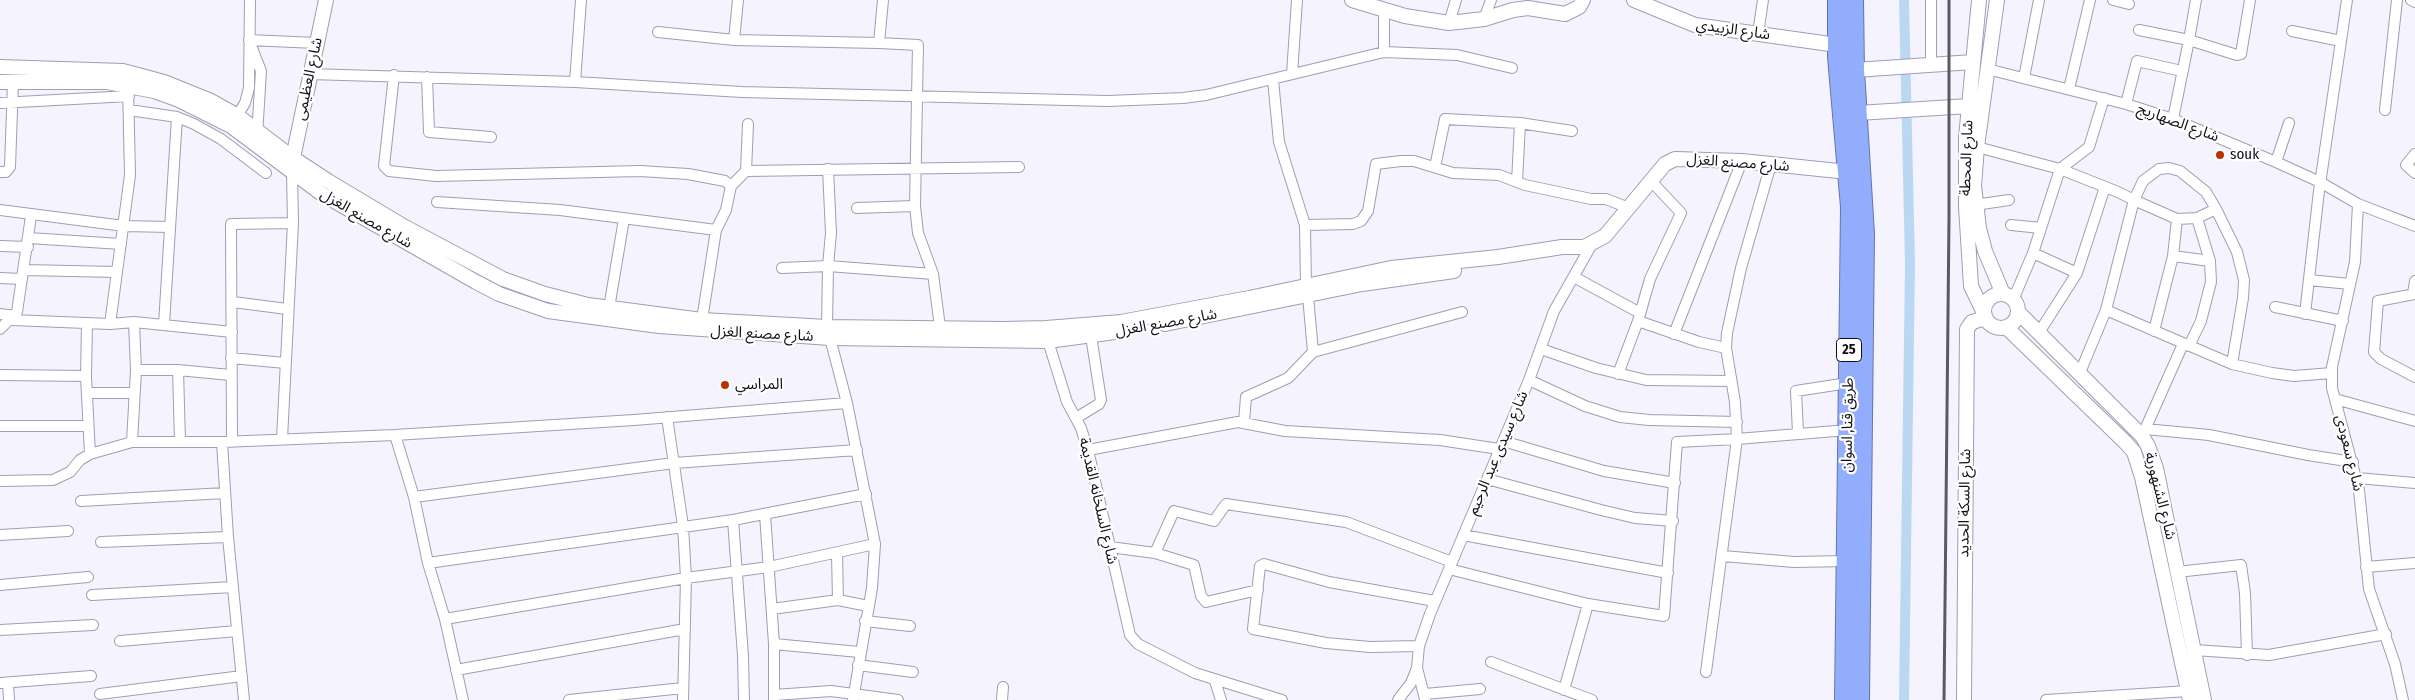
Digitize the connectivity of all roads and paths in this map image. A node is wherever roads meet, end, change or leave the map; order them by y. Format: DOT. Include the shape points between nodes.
graph roads {
  1 [pos="250,0"];
  2 [pos="326,0"];
  3 [pos="581,0"];
  4 [pos="738,0"];
  5 [pos="882,0"];
  6 [pos="1297,0"];
  7 [pos="1456,0"];
  8 [pos="1491,0"];
  9 [pos="1583,0"];
  10 [pos="1634,0"];
  11 [pos="1763,0"];
  12 [pos="1837,0"];
  13 [pos="1854,0"];
  14 [pos="1931,0"];
  15 [pos="1980,0"];
  16 [pos="1997,0"];
  17 [pos="2039,0"];
  18 [pos="2090,0"];
  19 [pos="2113,0"];
  20 [pos="2196,0"];
  21 [pos="2250,0"];
  22 [pos="2347,0"];
  23 [pos="2397,0"];
  24 [pos="2411,0"];
  25 [pos="1360,1"];
  26 [pos="2415,2"];
  27 [pos="2129,4"];
  28 [pos="1384,11"];
  29 [pos="1484,19"];
  30 [pos="1449,23"];
  31 [pos="2139,30"];
  32 [pos="2292,31"];
  33 [pos="658,32"];
  34 [pos="1758,34"];
  35 [pos="249,40"];
  36 [pos="734,40"];
  37 [pos="2189,40"];
  38 [pos="2341,41"];
  39 [pos="879,42"];
  40 [pos="316,43"];
  41 [pos="1837,45"];
  42 [pos="1384,52"];
  43 [pos="1973,62"];
  44 [pos="1931,65"];
  45 [pos="0,67"];
  46 [pos="1512,68"];
  47 [pos="1987,69"];
  48 [pos="1855,70"];
  49 [pos="2182,71"];
  50 [pos="310,74"];
  51 [pos="1292,74"];
  52 [pos="394,75"];
  53 [pos="427,77"];
  54 [pos="2024,78"];
  55 [pos="1273,80"];
  56 [pos="6,82"];
  57 [pos="575,82"];
  58 [pos="2069,89"];
  59 [pos="128,91"];
  60 [pos="919,96"];
  61 [pos="2104,98"];
  62 [pos="0,103"];
  63 [pos="12,103"];
  64 [pos="2126,104"];
  65 [pos="1969,106"];
  66 [pos="129,110"];
  67 [pos="2385,110"];
  68 [pos="1858,113"];
  69 [pos="176,117"];
  70 [pos="2173,119"];
  71 [pos="234,121"];
  72 [pos="1520,123"];
  73 [pos="2289,123"];
  74 [pos="748,124"];
  75 [pos="1572,130"];
  76 [pos="257,137"];
  77 [pos="491,137"];
  78 [pos="1977,147"];
  79 [pos="2415,154"];
  80 [pos="292,158"];
  81 [pos="1742,162"];
  82 [pos="2276,162"];
  83 [pos="1771,164"];
  84 [pos="1019,168"];
  85 [pos="1435,168"];
  86 [pos="828,169"];
  87 [pos="2060,169"];
  88 [pos="916,170"];
  89 [pos="746,171"];
  90 [pos="0,172"];
  91 [pos="1848,172"];
  92 [pos="266,173"];
  93 [pos="292,173"];
  94 [pos="2415,173"];
  95 [pos="1651,181"];
  96 [pos="1517,182"];
  97 [pos="2320,182"];
  98 [pos="731,186"];
  99 [pos="2105,187"];
  100 [pos="2009,200"];
  101 [pos="2134,200"];
  102 [pos="437,202"];
  103 [pos="2358,204"];
  104 [pos="1975,205"];
  105 [pos="915,206"];
  106 [pos="857,208"];
  107 [pos="1629,208"];
  108 [pos="2216,209"];
  109 [pos="0,210"];
  110 [pos="2415,214"];
  111 [pos="31,216"];
  112 [pos="2197,218"];
  113 [pos="624,219"];
  114 [pos="2177,219"];
  115 [pos="293,223"];
  116 [pos="1305,225"];
  117 [pos="2011,225"];
  118 [pos="124,226"];
  119 [pos="2413,226"];
  120 [pos="170,227"];
  121 [pos="2041,228"];
  122 [pos="716,230"];
  123 [pos="28,242"];
  124 [pos="121,244"];
  125 [pos="1592,244"];
  126 [pos="0,246"];
  127 [pos="2033,253"];
  128 [pos="2173,256"];
  129 [pos="2210,262"];
  130 [pos="828,266"];
  131 [pos="782,268"];
  132 [pos="483,269"];
  133 [pos="117,272"];
  134 [pos="2077,273"];
  135 [pos="933,274"];
  136 [pos="23,275"];
  137 [pos="1574,277"];
  138 [pos="0,278"];
  139 [pos="2309,280"];
  140 [pos="2415,281"];
  141 [pos="476,282"];
  142 [pos="2350,284"];
  143 [pos="1307,292"];
  144 [pos="2414,294"];
  145 [pos="233,302"];
  146 [pos="2011,302"];
  147 [pos="2274,307"];
  148 [pos="610,308"];
  149 [pos="287,309"];
  150 [pos="2106,310"];
  151 [pos="1462,312"];
  152 [pos="0,314"];
  153 [pos="2305,314"];
  154 [pos="1985,316"];
  155 [pos="1639,317"];
  156 [pos="14,318"];
  157 [pos="702,320"];
  158 [pos="2343,321"];
  159 [pos="134,322"];
  160 [pos="87,323"];
  161 [pos="110,324"];
  162 [pos="164,324"];
  163 [pos="940,327"];
  164 [pos="2006,327"];
  165 [pos="0,329"];
  166 [pos="2154,331"];
  167 [pos="232,332"];
  168 [pos="828,332"];
  169 [pos="1674,334"];
  170 [pos="2038,334"];
  171 [pos="1047,335"];
  172 [pos="1091,336"];
  173 [pos="2186,345"];
  174 [pos="1726,348"];
  175 [pos="1541,349"];
  176 [pos="1313,352"];
  177 [pos="231,358"];
  178 [pos="285,363"];
  179 [pos="2232,364"];
  180 [pos="136,370"];
  181 [pos="178,370"];
  182 [pos="2332,373"];
  183 [pos="1618,374"];
  184 [pos="0,375"];
  185 [pos="230,375"];
  186 [pos="2080,375"];
  187 [pos="86,376"];
  188 [pos="2415,377"];
  189 [pos="1529,380"];
  190 [pos="1731,381"];
  191 [pos="1848,383"];
  192 [pos="87,393"];
  193 [pos="134,393"];
  194 [pos="2335,400"];
  195 [pos="847,403"];
  196 [pos="667,417"];
  197 [pos="1076,418"];
  198 [pos="2415,421"];
  199 [pos="1244,422"];
  200 [pos="1737,422"];
  201 [pos="0,426"];
  202 [pos="87,426"];
  203 [pos="1848,430"];
  204 [pos="2144,432"];
  205 [pos="1798,433"];
  206 [pos="395,435"];
  207 [pos="282,439"];
  208 [pos="1737,440"];
  209 [pos="132,442"];
  210 [pos="180,442"];
  211 [pos="227,442"];
  212 [pos="1501,445"];
  213 [pos="857,450"];
  214 [pos="1088,450"];
  215 [pos="90,454"];
  216 [pos="2353,462"];
  217 [pos="674,463"];
  218 [pos="2357,478"];
  219 [pos="1487,479"];
  220 [pos="0,481"];
  221 [pos="1675,483"];
  222 [pos="2415,483"];
  223 [pos="225,493"];
  224 [pos="866,494"];
  225 [pos="414,497"];
  226 [pos="81,500"];
  227 [pos="765,514"];
  228 [pos="733,520"];
  229 [pos="1673,521"];
  230 [pos="683,526"];
  231 [pos="68,531"];
  232 [pos="0,534"];
  233 [pos="1463,535"];
  234 [pos="228,537"];
  235 [pos="101,542"];
  236 [pos="875,544"];
  237 [pos="1110,547"];
  238 [pos="838,554"];
  239 [pos="1155,554"];
  240 [pos="1723,556"];
  241 [pos="1846,561"];
  242 [pos="2415,562"];
  243 [pos="428,563"];
  244 [pos="1450,566"];
  245 [pos="769,567"];
  246 [pos="2366,567"];
  247 [pos="738,571"];
  248 [pos="2177,572"];
  249 [pos="1668,573"];
  250 [pos="88,577"];
  251 [pos="686,578"];
  252 [pos="0,585"];
  253 [pos="233,587"];
  254 [pos="1258,590"];
  255 [pos="92,595"];
  256 [pos="838,600"];
  257 [pos="1435,600"];
  258 [pos="1588,604"];
  259 [pos="868,606"];
  260 [pos="772,609"];
  261 [pos="446,619"];
  262 [pos="865,621"];
  263 [pos="93,625"];
  264 [pos="910,626"];
  265 [pos="685,629"];
  266 [pos="0,630"];
  267 [pos="237,631"];
  268 [pos="2386,634"];
  269 [pos="120,641"];
  270 [pos="774,644"];
  271 [pos="1419,646"];
  272 [pos="2194,650"];
  273 [pos="860,652"];
  274 [pos="2247,655"];
  275 [pos="1491,662"];
  276 [pos="858,665"];
  277 [pos="1417,668"];
  278 [pos="456,670"];
  279 [pos="913,672"];
  280 [pos="1706,672"];
  281 [pos="91,676"];
  282 [pos="242,676"];
  283 [pos="1215,681"];
  284 [pos="4,683"];
  285 [pos="1003,687"];
  286 [pos="683,688"];
  287 [pos="1480,689"];
  288 [pos="1564,690"];
  289 [pos="100,694"];
  290 [pos="2185,696"];
  291 [pos="774,697"];
  292 [pos="853,697"];
  293 [pos="1425,697"];
  294 [pos="1581,698"];
  295 [pos="10,700"];
  296 [pos="244,700"];
  297 [pos="464,700"];
  298 [pos="569,700"];
  299 [pos="684,700"];
  300 [pos="744,700"];
  301 [pos="898,700"];
  302 [pos="1002,700"];
  303 [pos="1221,700"];
  304 [pos="1282,700"];
  305 [pos="1398,700"];
  306 [pos="1592,700"];
  307 [pos="1844,700"];
  308 [pos="1860,700"];
  309 [pos="1964,700"];
  310 [pos="2046,700"];
  311 [pos="2204,700"];
  312 [pos="2403,700"];
  1 -- 35 [label="street"];
  2 -- 40 [label="street, شارع العظيمى"];
  3 -- 57 [label="street"];
  4 -- 36 [label="street"];
  5 -- 39 [label="street"];
  6 -- 51 [label="street"];
  7 -- 30 [label="street"];
  8 -- 29 [label="street"];
  9 -- 29 [label="street" via="1579,8 1565,14 1528,8"];
  10 -- 34 [label="street, شارع الزبيدي" via="1694,25"];
  11 -- 34 [label="street"];
  12 -- 41 [label="highway, طريق قنا, اسوان / 25"];
  13 -- 48 [label="highway, طريق قنا, اسوان / 25"];
  14 -- 44 [label="street"];
  15 -- 43 [label="street, شارع المحطة"];
  16 -- 47 [label="street, شارع المحطة"];
  17 -- 54 [label="street"];
  18 -- 58 [label="street"];
  19 -- 27 [label="street"];
  20 -- 37 [label="street"];
  21 -- 37 [label="street" via="2241,54 2237,56"];
  22 -- 38 [label="street"];
  23 -- 67 [label="street"];
  24 -- 26 [label="street"];
  25 -- 28 [label="street"];
  28 -- 30 [label="street"];
  28 -- 42 [label="street"];
  29 -- 30 [label="street"];
  31 -- 37 [label="street"];
  32 -- 38 [label="street"];
  33 -- 36 [label="street"];
  34 -- 41 [label="street, شارع الزبيدي"];
  35 -- 40 [label="street"];
  35 -- 71 [label="street" via="249,88 245,103"];
  35 -- 76 [label="street" via="261,71"];
  36 -- 39 [label="street"];
  37 -- 49 [label="street"];
  38 -- 97 [label="street"];
  39 -- 60 [label="street" via="918,45"];
  40 -- 50 [label="street, شارع العظيمى"];
  41 -- 91 [label="highway, طريق قنا, اسوان / 25"];
  42 -- 46 [label="street" via="1457,55"];
  42 -- 51 [label="street"];
  43 -- 44 [label="street"];
  43 -- 65 [label="street, شارع المحطة"];
  44 -- 48 [label="street"];
  45 -- 71 [label="street, شارع مصنع الغزل" via="123,70 211,101"];
  47 -- 54 [label="street, شارع الصهاريج"];
  47 -- 78 [label="street, شارع المحطة"];
  48 -- 68 [label="highway, طريق قنا, اسوان / 25"];
  49 -- 64 [label="street" via="2137,61"];
  49 -- 70 [label="street"];
  50 -- 52 [label="street"];
  50 -- 80 [label="street, شارع العظيمى"];
  51 -- 55 [label="street"];
  52 -- 53 [label="street"];
  52 -- 98 [label="street" via="384,166 390,171 436,176 640,171 688,174 725,181"];
  53 -- 57 [label="street"];
  53 -- 77 [label="street" via="429,132"];
  54 -- 58 [label="street, شارع الصهاريج"];
  55 -- 60 [label="street" via="1206,95 1166,99 1108,101"];
  55 -- 116 [label="street" via="1278,142"];
  56 -- 59 [label="street, شارع مصنع الغزل" via="107,82"];
  56 -- 63 [label="street"];
  57 -- 60 [label="street" via="742,92"];
  58 -- 61 [label="street, شارع الصهاريج"];
  59 -- 63 [label="street"];
  59 -- 66 [label="street"];
  59 -- 71 [label="street, شارع مصنع الغزل" via="179,100"];
  60 -- 88 [label="street"];
  61 -- 64 [label="street, شارع الصهاريج"];
  61 -- 87 [label="street" via="2089,147"];
  62 -- 63 [label="street"];
  63 -- 90 [label="street" via="10,168"];
  64 -- 70 [label="street, شارع الصهاريج"];
  65 -- 68 [label="street"];
  65 -- 154 [label="street, شارع المحطة" via="1967,252 1970,286"];
  66 -- 69 [label="street"];
  66 -- 118 [label="street" via="130,175"];
  68 -- 308 [label="highway, طريق قنا, اسوان / 25" via="1865,234"];
  69 -- 92 [label="street" via="221,139"];
  69 -- 120 [label="street"];
  70 -- 82 [label="street, شارع الصهاريج"];
  71 -- 76 [label="street, شارع مصنع الغزل"];
  72 -- 75 [label="street"];
  72 -- 85 [label="street" via="1445,119"];
  72 -- 96 [label="street"];
  73 -- 82 [label="street"];
  74 -- 89 [label="street"];
  76 -- 80 [label="street, شارع مصنع الغزل"];
  76 -- 93 [label="street, شارع مصنع الغزل"];
  78 -- 87 [label="street"];
  78 -- 104 [label="street, شارع المحطة"];
  79 -- 94 [label="street" via="2406,165"];
  80 -- 132 [label="street, شارع مصنع الغزل" via="389,218"];
  81 -- 83 [label="street, شارع مصنع الغزل"];
  81 -- 95 [label="street, شارع مصنع الغزل" via="1675,159 1665,164"];
  81 -- 169 [label="street"];
  82 -- 97 [label="street, شارع الصهاريج"];
  83 -- 91 [label="street, شارع مصنع الغزل"];
  83 -- 174 [label="street" via="1741,268"];
  84 -- 88 [label="street"];
  85 -- 96 [label="street" via="1454,173 1499,175"];
  85 -- 116 [label="street" via="1414,161 1376,164 1368,211 1361,221"];
  86 -- 88 [label="street"];
  86 -- 89 [label="street"];
  86 -- 130 [label="street" via="832,233"];
  87 -- 99 [label="street"];
  87 -- 121 [label="street"];
  88 -- 105 [label="street"];
  89 -- 98 [label="street"];
  91 -- 191 [label="highway, طريق قنا, اسوان / 25"];
  93 -- 115 [label="street"];
  93 -- 141 [label="street, شارع مصنع الغزل" via="322,194"];
  95 -- 107 [label="street, شارع مصنع الغزل"];
  95 -- 155 [label="street" via="1681,214 1656,264"];
  96 -- 107 [label="street" via="1606,200"];
  97 -- 103 [label="street, شارع الصهاريج"];
  97 -- 139 [label="street"];
  98 -- 122 [label="street" via="726,210"];
  99 -- 101 [label="street"];
  99 -- 134 [label="street"];
  100 -- 104 [label="street"];
  101 -- 108 [label="street" via="2143,180 2150,174 2169,168 2194,181 2206,192"];
  101 -- 114 [label="street"];
  101 -- 150 [label="street"];
  102 -- 113 [label="street" via="560,210"];
  103 -- 119 [label="street, شارع الصهاريج"];
  103 -- 142 [label="street, شارع سعودى" via="2355,262"];
  104 -- 146 [label="street, شارع المحطة" via="1985,251"];
  105 -- 106 [label="street"];
  105 -- 135 [label="street" via="918,233"];
  107 -- 125 [label="street, شارع مصنع الغزل" via="1605,236"];
  108 -- 112 [label="street"];
  108 -- 179 [label="street" via="2238,252 2244,280"];
  109 -- 111 [label="street"];
  110 -- 119 [label="street"];
  111 -- 118 [label="street"];
  111 -- 123 [label="street"];
  112 -- 114 [label="street"];
  112 -- 129 [label="street"];
  113 -- 122 [label="street"];
  113 -- 148 [label="street"];
  114 -- 128 [label="street"];
  115 -- 145 [label="street" via="232,224"];
  115 -- 149 [label="street"];
  116 -- 143 [label="street"];
  117 -- 121 [label="street"];
  118 -- 120 [label="street"];
  118 -- 124 [label="street"];
  120 -- 162 [label="street"];
  121 -- 127 [label="street"];
  122 -- 157 [label="street"];
  123 -- 124 [label="street"];
  123 -- 126 [label="street"];
  123 -- 136 [label="street"];
  124 -- 133 [label="street"];
  125 -- 137 [label="street, شارع سيدى عبد الرحيم"];
  125 -- 143 [label="street, شارع مصنع الغزل" via="1560,257"];
  127 -- 134 [label="street"];
  127 -- 146 [label="street"];
  128 -- 129 [label="street"];
  128 -- 166 [label="street"];
  129 -- 173 [label="street" via="2211,282 2206,302"];
  130 -- 131 [label="street"];
  130 -- 135 [label="street"];
  130 -- 168 [label="street"];
  132 -- 141 [label="street"];
  132 -- 148 [label="street, شارع مصنع الغزل" via="545,294"];
  133 -- 136 [label="street"];
  133 -- 161 [label="street"];
  134 -- 170 [label="street"];
  135 -- 163 [label="street"];
  136 -- 138 [label="street"];
  136 -- 156 [label="street"];
  137 -- 155 [label="street"];
  137 -- 175 [label="street, شارع سيدى عبد الرحيم" via="1554,311"];
  139 -- 142 [label="street"];
  139 -- 153 [label="street"];
  140 -- 144 [label="street"];
  141 -- 168 [label="street, شارع مصنع الغزل" via="523,304 573,316 700,330"];
  142 -- 158 [label="street, شارع سعودى"];
  143 -- 171 [label="street, شارع مصنع الغزل"];
  143 -- 172 [label="street, شارع مصنع الغزل"];
  143 -- 176 [label="street"];
  144 -- 188 [label="street" via="2378,301 2374,352"];
  145 -- 149 [label="street"];
  145 -- 167 [label="street"];
  146 -- 154 [label="street" via="1989,299"];
  146 -- 164 [label="street" via="2015,320"];
  146 -- 170 [label="street, شارع الشنهورية"];
  147 -- 153 [label="street"];
  148 -- 157 [label="street, شارع مصنع الغزل"];
  149 -- 178 [label="street"];
  150 -- 166 [label="street"];
  150 -- 186 [label="street"];
  151 -- 176 [label="street"];
  152 -- 156 [label="street"];
  153 -- 158 [label="street"];
  154 -- 164 [label="street" via="1992,325"];
  154 -- 309 [label="street, شارع السكة الحديد" via="1972,322 1967,329"];
  155 -- 169 [label="street"];
  155 -- 183 [label="street"];
  156 -- 160 [label="street"];
  156 -- 165 [label="street"];
  157 -- 168 [label="street, شارع مصنع الغزل"];
  158 -- 182 [label="street, شارع سعودى"];
  159 -- 161 [label="street"];
  159 -- 162 [label="street"];
  159 -- 180 [label="street"];
  160 -- 161 [label="street"];
  160 -- 187 [label="street"];
  162 -- 167 [label="street"];
  163 -- 168 [label="street, شارع مصنع الغزل"];
  163 -- 171 [label="street, شارع مصنع الغزل"];
  164 -- 290 [label="street, شارع الشنهورية" via="2134,452 2142,477"];
  166 -- 173 [label="street"];
  167 -- 177 [label="street"];
  168 -- 171 [label="street, شارع مصنع الغزل"];
  168 -- 195 [label="street"];
  169 -- 174 [label="street"];
  170 -- 186 [label="street, شارع الشنهورية"];
  171 -- 172 [label="street, شارع مصنع الغزل"];
  171 -- 197 [label="street, شارع السلخانه القديمة"];
  172 -- 197 [label="street" via="1101,400"];
  173 -- 179 [label="street"];
  173 -- 204 [label="street"];
  174 -- 190 [label="street"];
  175 -- 183 [label="street"];
  175 -- 189 [label="street, شارع سيدى عبد الرحيم"];
  176 -- 199 [label="street" via="1288,378 1246,397"];
  177 -- 178 [label="street"];
  177 -- 185 [label="street"];
  178 -- 207 [label="street"];
  179 -- 182 [label="street" via="2287,375"];
  180 -- 181 [label="street"];
  180 -- 193 [label="street"];
  181 -- 185 [label="street"];
  181 -- 210 [label="street"];
  182 -- 194 [label="street, شارع سعودى"];
  183 -- 190 [label="street" via="1676,382"];
  184 -- 187 [label="street"];
  185 -- 211 [label="street"];
  186 -- 204 [label="street, شارع الشنهورية"];
  187 -- 192 [label="street"];
  189 -- 200 [label="street" via="1585,406 1620,417"];
  189 -- 212 [label="street, شارع سيدى عبد الرحيم"];
  190 -- 200 [label="street"];
  191 -- 203 [label="highway, طريق قنا, اسوان / 25"];
  191 -- 205 [label="street" via="1796,391"];
  192 -- 193 [label="street"];
  192 -- 202 [label="street"];
  193 -- 209 [label="street"];
  194 -- 198 [label="street"];
  194 -- 216 [label="street, شارع سعودى"];
  195 -- 196 [label="street"];
  195 -- 213 [label="street"];
  196 -- 206 [label="street"];
  196 -- 217 [label="street"];
  197 -- 214 [label="street, شارع السلخانه القديمة"];
  199 -- 212 [label="street" via="1285,431"];
  199 -- 214 [label="street"];
  200 -- 208 [label="street"];
  201 -- 202 [label="street"];
  202 -- 215 [label="street"];
  203 -- 205 [label="street"];
  203 -- 241 [label="highway, طريق قنا, اسوان / 25"];
  204 -- 216 [label="street" via="2209,436"];
  204 -- 248 [label="street, شارع الشنهورية" via="2156,468"];
  205 -- 208 [label="street"];
  206 -- 207 [label="street"];
  206 -- 225 [label="street"];
  207 -- 211 [label="street"];
  208 -- 221 [label="street" via="1677,442"];
  208 -- 240 [label="street"];
  209 -- 210 [label="street"];
  209 -- 215 [label="street"];
  210 -- 211 [label="street"];
  211 -- 223 [label="street"];
  212 -- 219 [label="street, شارع سيدى عبد الرحيم"];
  212 -- 221 [label="street" via="1604,471"];
  213 -- 217 [label="street"];
  213 -- 224 [label="street"];
  214 -- 237 [label="street, شارع السلخانه القديمة"];
  215 -- 220 [label="street" via="70,472 53,480"];
  216 -- 218 [label="street, شارع سعودى"];
  217 -- 225 [label="street"];
  217 -- 230 [label="street"];
  218 -- 222 [label="street"];
  218 -- 246 [label="street, شارع سعودى"];
  219 -- 229 [label="street" via="1635,518"];
  219 -- 233 [label="street, شارع سيدى عبد الرحيم"];
  221 -- 229 [label="street"];
  223 -- 226 [label="street"];
  223 -- 234 [label="street"];
  224 -- 227 [label="street"];
  224 -- 236 [label="street"];
  225 -- 243 [label="street"];
  227 -- 228 [label="street"];
  227 -- 245 [label="street"];
  228 -- 230 [label="street"];
  228 -- 247 [label="street"];
  229 -- 249 [label="street"];
  230 -- 243 [label="street"];
  230 -- 251 [label="street"];
  231 -- 232 [label="street"];
  233 -- 244 [label="street, شارع سيدى عبد الرحيم"];
  233 -- 249 [label="street"];
  234 -- 235 [label="street"];
  234 -- 253 [label="street"];
  236 -- 238 [label="street"];
  236 -- 259 [label="street" via="875,569"];
  237 -- 239 [label="street"];
  237 -- 283 [label="street, شارع السلخانه القديمة" via="1130,635 1138,644"];
  238 -- 245 [label="street"];
  238 -- 256 [label="street"];
  239 -- 244 [label="street" via="1174,511 1214,521 1226,504 1346,522"];
  239 -- 254 [label="street" via="1195,566 1200,596 1206,602"];
  240 -- 241 [label="street" via="1794,562"];
  240 -- 280 [label="street"];
  241 -- 307 [label="highway, طريق قنا, اسوان / 25"];
  242 -- 246 [label="street"];
  243 -- 261 [label="street"];
  244 -- 257 [label="street, شارع سيدى عبد الرحيم"];
  244 -- 258 [label="street"];
  245 -- 247 [label="street"];
  245 -- 260 [label="street"];
  246 -- 268 [label="street, شارع سعودى" via="2373,602"];
  247 -- 251 [label="street"];
  247 -- 300 [label="street"];
  248 -- 272 [label="street, شارع الشنهورية"];
  248 -- 274 [label="street" via="2241,565"];
  249 -- 258 [label="street" via="1664,616"];
  250 -- 252 [label="street"];
  251 -- 261 [label="street"];
  251 -- 265 [label="street"];
  253 -- 255 [label="street"];
  253 -- 267 [label="street"];
  254 -- 257 [label="street" via="1260,566 1264,564 1329,582"];
  254 -- 271 [label="street" via="1253,629 1326,643 1370,647"];
  256 -- 259 [label="street"];
  256 -- 260 [label="street"];
  257 -- 271 [label="street, شارع سيدى عبد الرحيم"];
  258 -- 288 [label="street"];
  259 -- 262 [label="street"];
  260 -- 270 [label="street"];
  261 -- 278 [label="street"];
  262 -- 264 [label="street"];
  262 -- 273 [label="street"];
  263 -- 266 [label="street"];
  265 -- 278 [label="street"];
  265 -- 286 [label="street"];
  267 -- 269 [label="street"];
  267 -- 282 [label="street"];
  268 -- 274 [label="street" via="2290,653"];
  268 -- 312 [label="street, شارع سعودى"];
  270 -- 273 [label="street"];
  270 -- 291 [label="street"];
  271 -- 277 [label="street, شارع سيدى عبد الرحيم"];
  272 -- 274 [label="street"];
  272 -- 311 [label="street, شارع الشنهورية"];
  273 -- 276 [label="street"];
  275 -- 288 [label="street"];
  276 -- 279 [label="street"];
  276 -- 292 [label="street"];
  277 -- 293 [label="street"];
  277 -- 305 [label="street"];
  278 -- 297 [label="street"];
  281 -- 284 [label="street"];
  282 -- 289 [label="street"];
  282 -- 296 [label="street"];
  283 -- 303 [label="street"];
  283 -- 304 [label="street"];
  284 -- 295 [label="street"];
  285 -- 302 [label="street"];
  286 -- 298 [label="street"];
  286 -- 299 [label="street"];
  287 -- 293 [label="street"];
  288 -- 294 [label="street"];
  290 -- 310 [label="street"];
  291 -- 292 [label="street" via="819,691"];
  292 -- 301 [label="street"];
  294 -- 306 [label="street"];
}
